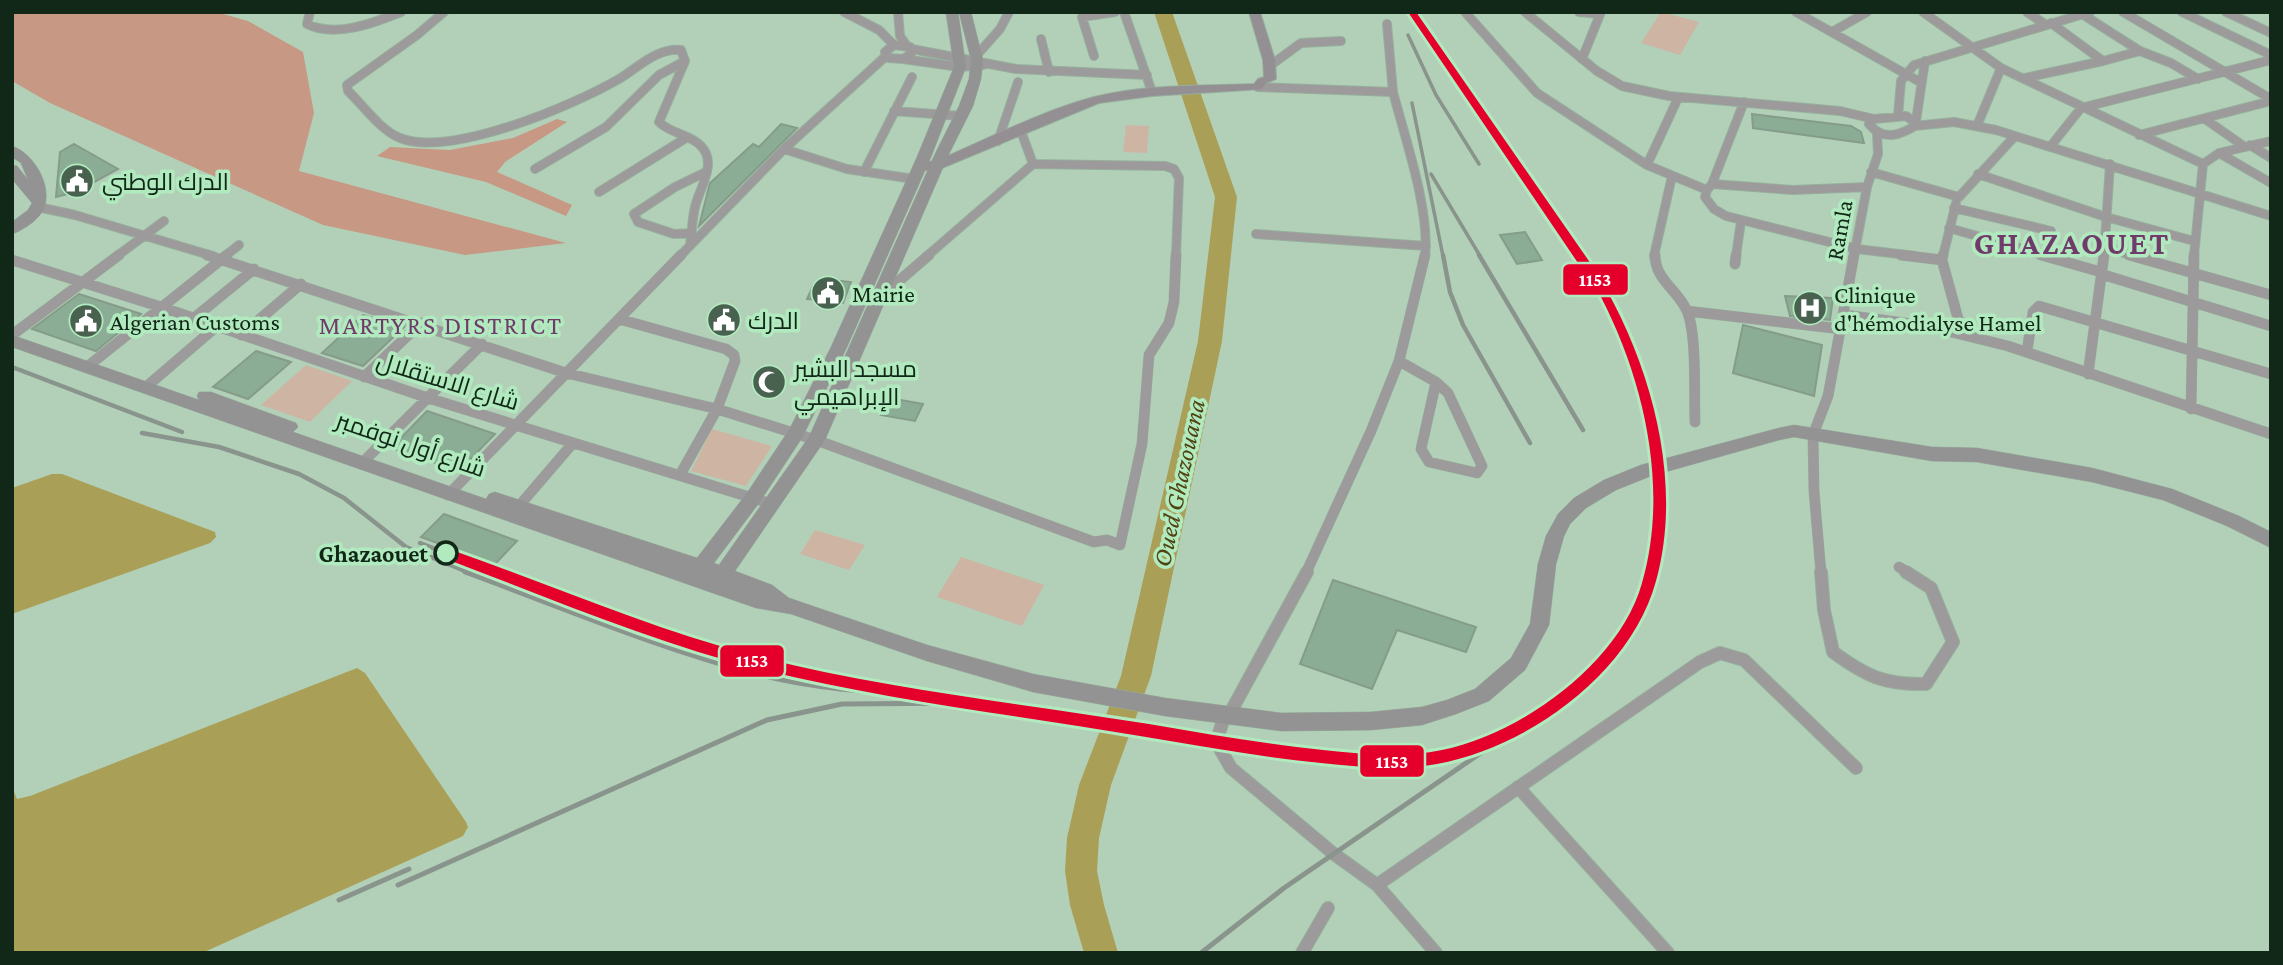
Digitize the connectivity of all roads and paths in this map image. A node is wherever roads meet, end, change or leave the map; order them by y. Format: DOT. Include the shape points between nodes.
graph roads {
  1 [pos="310,12"];
  2 [pos="359,12"];
  3 [pos="401,12"];
  4 [pos="444,12"];
  5 [pos="844,12"];
  6 [pos="898,12"];
  7 [pos="952,12"];
  8 [pos="965,12"];
  9 [pos="1009,12"];
  10 [pos="1115,12"];
  11 [pos="1124,12"];
  12 [pos="1254,12"];
  13 [pos="1465,12"];
  14 [pos="1525,12"];
  15 [pos="1579,12"];
  16 [pos="1796,12"];
  17 [pos="1867,12"];
  18 [pos="1923,12"];
  19 [pos="2027,12"];
  20 [pos="2123,12"];
  21 [pos="2182,12"];
  22 [pos="2226,12"];
  23 [pos="1600,13"];
  24 [pos="2086,13"];
  25 [pos="1080,15"];
  26 [pos="1387,24"];
  27 [pos="2048,24"];
  28 [pos="358,26"];
  29 [pos="1832,32"];
  30 [pos="2271,33"];
  31 [pos="1041,39"];
  32 [pos="1341,41"];
  33 [pos="894,45"];
  34 [pos="909,47"];
  35 [pos="1969,47"];
  36 [pos="2140,51"];
  37 [pos="2271,55"];
  38 [pos="886,56"];
  39 [pos="1094,56"];
  40 [pos="903,59"];
  41 [pos="1582,59"];
  42 [pos="2271,60"];
  43 [pos="685,61"];
  44 [pos="1925,61"];
  45 [pos="2103,61"];
  46 [pos="973,63"];
  47 [pos="2001,68"];
  48 [pos="1049,72"];
  49 [pos="1903,72"];
  50 [pos="2227,72"];
  51 [pos="1147,75"];
  52 [pos="912,77"];
  53 [pos="2025,78"];
  54 [pos="1270,79"];
  55 [pos="2198,79"];
  56 [pos="1018,82"];
  57 [pos="1920,82"];
  58 [pos="1258,87"];
  59 [pos="1152,92"];
  60 [pos="1393,92"];
  61 [pos="1678,97"];
  62 [pos="2271,100"];
  63 [pos="1744,102"];
  64 [pos="2081,108"];
  65 [pos="894,111"];
  66 [pos="942,114"];
  67 [pos="961,116"];
  68 [pos="1898,116"];
  69 [pos="1874,119"];
  70 [pos="2205,120"];
  71 [pos="1917,124"];
  72 [pos="1976,126"];
  73 [pos="1021,131"];
  74 [pos="1877,133"];
  75 [pos="2139,135"];
  76 [pos="1896,136"];
  77 [pos="2014,137"];
  78 [pos="686,138"];
  79 [pos="998,141"];
  80 [pos="2271,141"];
  81 [pos="2247,146"];
  82 [pos="2050,147"];
  83 [pos="784,149"];
  84 [pos="12,150"];
  85 [pos="2219,153"];
  86 [pos="1878,154"];
  87 [pos="2271,158"];
  88 [pos="931,164"];
  89 [pos="1033,164"];
  90 [pos="2110,164"];
  91 [pos="2203,164"];
  92 [pos="1647,165"];
  93 [pos="12,169"];
  94 [pos="535,169"];
  95 [pos="706,172"];
  96 [pos="864,172"];
  97 [pos="1871,172"];
  98 [pos="1978,174"];
  99 [pos="1672,176"];
  100 [pos="2271,183"];
  101 [pos="1709,187"];
  102 [pos="1867,187"];
  103 [pos="599,192"];
  104 [pos="2199,192"];
  105 [pos="1959,197"];
  106 [pos="38,203"];
  107 [pos="1954,208"];
  108 [pos="2271,216"];
  109 [pos="2106,217"];
  110 [pos="164,221"];
  111 [pos="1741,221"];
  112 [pos="1949,228"];
  113 [pos="12,229"];
  114 [pos="2051,231"];
  115 [pos="692,233"];
  116 [pos="1256,234"];
  117 [pos="144,236"];
  118 [pos="2194,241"];
  119 [pos="239,244"];
  120 [pos="690,245"];
  121 [pos="1426,246"];
  122 [pos="2105,248"];
  123 [pos="1857,249"];
  124 [pos="221,258"];
  125 [pos="12,260"];
  126 [pos="1942,260"];
  127 [pos="1735,264"];
  128 [pos="254,269"];
  129 [pos="2101,273"];
  130 [pos="2192,274"];
  131 [pos="82,281"];
  132 [pos="301,284"];
  133 [pos="2271,295"];
  134 [pos="877,300"];
  135 [pos="2193,302"];
  136 [pos="161,307"];
  137 [pos="1687,312"];
  138 [pos="1845,315"];
  139 [pos="194,318"];
  140 [pos="619,319"];
  141 [pos="2093,321"];
  142 [pos="421,323"];
  143 [pos="217,326"];
  144 [pos="2271,326"];
  145 [pos="1841,329"];
  146 [pos="1962,333"];
  147 [pos="13,335"];
  148 [pos="241,335"];
  149 [pos="482,344"];
  150 [pos="2027,351"];
  151 [pos="2190,351"];
  152 [pos="1399,361"];
  153 [pos="91,363"];
  154 [pos="566,373"];
  155 [pos="2088,374"];
  156 [pos="2271,374"];
  157 [pos="364,377"];
  158 [pos="1436,381"];
  159 [pos="150,384"];
  160 [pos="428,398"];
  161 [pos="717,409"];
  162 [pos="2191,409"];
  163 [pos="1695,422"];
  164 [pos="517,425"];
  165 [pos="796,433"];
  166 [pos="2271,434"];
  167 [pos="1813,435"];
  168 [pos="816,440"];
  169 [pos="573,443"];
  170 [pos="365,460"];
  171 [pos="680,475"];
  172 [pos="452,491"];
  173 [pos="752,498"];
  174 [pos="772,504"];
  175 [pos="519,506"];
  176 [pos="2271,541"];
  177 [pos="1899,567"];
  178 [pos="697,572"];
  179 [pos="718,580"];
  180 [pos="1227,715"];
  181 [pos="1856,768"];
  182 [pos="1518,787"];
  183 [pos="1377,885"];
  184 [pos="1328,908"];
  185 [pos="1302,953"];
  186 [pos="1436,953"];
  187 [pos="1668,953"];
  1 -- 28 [label="street" via="306,19 311,28"];
  2 -- 28 [label="street"];
  3 -- 28 [label="street"];
  4 -- 43 [label="street" via="347,87 399,138 429,143 471,137 598,91 666,50 681,50"];
  5 -- 33 [label="street" via="881,32"];
  6 -- 34 [label="street" via="900,36"];
  7 -- 46 [label="main road"];
  8 -- 46 [label="main road"];
  9 -- 46 [label="street"];
  10 -- 25 [label="street"];
  11 -- 51 [label="street"];
  12 -- 54 [label="main road"];
  13 -- 92 [label="street" via="1537,93"];
  14 -- 41 [label="street"];
  15 -- 23 [label="street"];
  16 -- 29 [label="street"];
  17 -- 29 [label="street"];
  18 -- 35 [label="street"];
  19 -- 27 [label="street"];
  20 -- 50 [label="street"];
  21 -- 37 [label="street"];
  22 -- 30 [label="street"];
  23 -- 41 [label="street"];
  24 -- 27 [label="street"];
  24 -- 36 [label="street"];
  25 -- 39 [label="street"];
  26 -- 60 [label="street"];
  27 -- 35 [label="street"];
  27 -- 45 [label="street"];
  29 -- 49 [label="street"];
  31 -- 48 [label="street"];
  32 -- 54 [label="street" via="1297,45 1271,65"];
  33 -- 34 [label="street"];
  33 -- 38 [label="street" via="886,50"];
  34 -- 40 [label="street" via="910,56"];
  34 -- 46 [label="street"];
  35 -- 44 [label="street"];
  35 -- 47 [label="street"];
  36 -- 45 [label="street"];
  36 -- 55 [label="street"];
  38 -- 40 [label="street"];
  38 -- 83 [label="street"];
  40 -- 46 [label="street"];
  41 -- 61 [label="street" via="1622,86"];
  42 -- 50 [label="street"];
  43 -- 78 [label="street" via="659,122"];
  43 -- 94 [label="street" via="659,75 606,127"];
  44 -- 49 [label="street"];
  44 -- 57 [label="street"];
  45 -- 53 [label="street"];
  46 -- 48 [label="street"];
  46 -- 66 [label="main road"];
  46 -- 67 [label="main road" via="975,79"];
  47 -- 53 [label="street"];
  47 -- 72 [label="street"];
  48 -- 51 [label="street"];
  49 -- 57 [label="street"];
  49 -- 68 [label="street"];
  50 -- 55 [label="street"];
  50 -- 62 [label="street"];
  51 -- 59 [label="street"];
  52 -- 65 [label="street"];
  53 -- 64 [label="street"];
  54 -- 58 [label="main road"];
  55 -- 64 [label="street"];
  56 -- 79 [label="street"];
  57 -- 71 [label="street"];
  58 -- 59 [label="main road"];
  58 -- 60 [label="street"];
  59 -- 73 [label="main road" via="1081,104"];
  60 -- 121 [label="street" via="1420,201"];
  61 -- 63 [label="street"];
  61 -- 92 [label="street"];
  62 -- 70 [label="street"];
  63 -- 69 [label="street" via="1840,111"];
  63 -- 101 [label="street"];
  64 -- 75 [label="street"];
  64 -- 82 [label="street"];
  65 -- 66 [label="street"];
  65 -- 96 [label="street"];
  66 -- 67 [label="street"];
  66 -- 88 [label="main road"];
  67 -- 88 [label="main road"];
  68 -- 69 [label="street"];
  68 -- 71 [label="street" via="1908,116"];
  69 -- 74 [label="street" via="1869,124"];
  70 -- 75 [label="street"];
  70 -- 81 [label="street"];
  71 -- 72 [label="street"];
  71 -- 76 [label="street"];
  72 -- 77 [label="street"];
  73 -- 79 [label="main road"];
  73 -- 89 [label="street"];
  74 -- 76 [label="street"];
  74 -- 86 [label="street"];
  75 -- 91 [label="street"];
  76 -- 86 [label="street"];
  77 -- 82 [label="street"];
  77 -- 98 [label="street"];
  78 -- 95 [label="street" via="701,144"];
  78 -- 103 [label="street"];
  79 -- 88 [label="main road"];
  80 -- 81 [label="street"];
  81 -- 85 [label="street"];
  81 -- 87 [label="street"];
  82 -- 90 [label="street"];
  83 -- 96 [label="street"];
  83 -- 120 [label="street"];
  84 -- 106 [label="main road" via="34,172"];
  85 -- 91 [label="street"];
  85 -- 100 [label="street"];
  86 -- 97 [label="street, Ramla"];
  88 -- 96 [label="street"];
  88 -- 134 [label="main road"];
  88 -- 165 [label="main road"];
  89 -- 134 [label="street"];
  89 -- 168 [label="street" via="1165,166 1174,169 1179,178 1174,302 1169,323 1149,355 1142,444 1120,545 1094,542"];
  90 -- 104 [label="street"];
  90 -- 109 [label="street"];
  91 -- 104 [label="street"];
  92 -- 99 [label="street"];
  93 -- 106 [label="main road"];
  95 -- 115 [label="street"];
  95 -- 115 [label="street" via="634,214 638,222 674,234"];
  97 -- 102 [label="street, Ramla"];
  97 -- 105 [label="street"];
  98 -- 105 [label="street"];
  98 -- 109 [label="street"];
  99 -- 101 [label="street"];
  99 -- 137 [label="street" via="1654,263"];
  101 -- 102 [label="street"];
  101 -- 111 [label="street" via="1705,197 1714,209"];
  102 -- 123 [label="street, Ramla"];
  104 -- 108 [label="street"];
  104 -- 118 [label="street"];
  105 -- 107 [label="street"];
  106 -- 113 [label="main road" via="31,217"];
  106 -- 117 [label="street"];
  107 -- 112 [label="street"];
  107 -- 114 [label="street"];
  109 -- 118 [label="street"];
  109 -- 122 [label="street"];
  110 -- 117 [label="street"];
  111 -- 123 [label="street"];
  111 -- 127 [label="street"];
  112 -- 126 [label="street"];
  112 -- 129 [label="street"];
  115 -- 120 [label="street"];
  116 -- 121 [label="street"];
  117 -- 124 [label="street"];
  117 -- 131 [label="street"];
  118 -- 130 [label="street"];
  119 -- 124 [label="street"];
  120 -- 140 [label="street"];
  121 -- 152 [label="street"];
  122 -- 129 [label="street"];
  122 -- 130 [label="street"];
  123 -- 126 [label="street"];
  123 -- 138 [label="street, Ramla"];
  124 -- 128 [label="street"];
  124 -- 136 [label="street"];
  125 -- 131 [label="street, شارع الاستقلال"];
  126 -- 146 [label="street"];
  128 -- 132 [label="street"];
  128 -- 139 [label="street"];
  129 -- 135 [label="street"];
  129 -- 141 [label="street"];
  130 -- 133 [label="street"];
  130 -- 135 [label="street"];
  131 -- 136 [label="street, شارع الاستقلال"];
  131 -- 147 [label="street"];
  132 -- 142 [label="street"];
  132 -- 148 [label="street"];
  134 -- 168 [label="main road"];
  135 -- 144 [label="street"];
  135 -- 151 [label="street"];
  136 -- 139 [label="street, شارع الاستقلال"];
  136 -- 153 [label="street"];
  137 -- 145 [label="street"];
  137 -- 163 [label="street"];
  138 -- 145 [label="street, Ramla"];
  138 -- 146 [label="street"];
  139 -- 143 [label="street, شارع الاستقلال"];
  140 -- 154 [label="street"];
  140 -- 161 [label="street" via="732,352 735,361"];
  141 -- 150 [label="street" via="2037,307"];
  141 -- 151 [label="street"];
  141 -- 155 [label="street"];
  142 -- 149 [label="street"];
  142 -- 157 [label="street"];
  143 -- 148 [label="street, شارع الاستقلال"];
  143 -- 159 [label="street"];
  145 -- 167 [label="street, Ramla" via="1828,396"];
  146 -- 150 [label="street"];
  147 -- 153 [label="main road, شارع أول نوفمبر"];
  148 -- 157 [label="street, شارع الاستقلال"];
  149 -- 154 [label="street"];
  149 -- 160 [label="street"];
  150 -- 155 [label="street"];
  151 -- 156 [label="street"];
  151 -- 162 [label="street"];
  152 -- 158 [label="street"];
  152 -- 180 [label="street" via="1308,569"];
  153 -- 159 [label="main road, شارع أول نوفمبر"];
  154 -- 161 [label="street"];
  154 -- 164 [label="street"];
  155 -- 162 [label="street"];
  157 -- 160 [label="street, شارع الاستقلال"];
  158 -- 158 [label="street" via="1422,449 1429,462 1477,473 1482,466 1448,393"];
  159 -- 170 [label="main road, شارع أول نوفمبر" via="248,410"];
  160 -- 164 [label="street, شارع الاستقلال"];
  160 -- 170 [label="street"];
  161 -- 165 [label="street"];
  161 -- 171 [label="street"];
  162 -- 166 [label="street"];
  164 -- 169 [label="street, شارع الاستقلال"];
  164 -- 172 [label="street"];
  165 -- 168 [label="street"];
  165 -- 173 [label="main road"];
  167 -- 176 [label="main road" via="1932,454 2002,458 2123,482 2196,506"];
  167 -- 177 [label="street" via="1824,610 1833,652 1859,671 1896,685 1926,684 1953,642 1931,588"];
  167 -- 180 [label="main road" via="1794,431 1721,449 1628,477 1594,493 1564,519 1555,536 1543,607 1530,647 1504,679 1482,695 1422,716 1371,722 1281,722"];
  168 -- 174 [label="main road"];
  169 -- 171 [label="street, شارع الاستقلال"];
  169 -- 175 [label="street"];
  170 -- 172 [label="main road, شارع أول نوفمبر"];
  171 -- 173 [label="street, شارع الاستقلال"];
  172 -- 175 [label="main road, شارع أول نوفمبر"];
  172 -- 178 [label="main road, شارع أول نوفمبر"];
  173 -- 174 [label="street, شارع الاستقلال"];
  173 -- 178 [label="main road"];
  174 -- 179 [label="main road"];
  175 -- 178 [label="main road, شارع أول نوفمبر"];
  178 -- 179 [label="main road"];
  179 -- 180 [label="main road" via="756,600 1033,683"];
  180 -- 183 [label="street" via="1216,742 1231,768"];
  181 -- 182 [label="street" via="1755,669 1744,660 1720,653 1700,662"];
  182 -- 183 [label="street"];
  182 -- 187 [label="street"];
  183 -- 186 [label="street"];
  184 -- 185 [label="street"];
}
